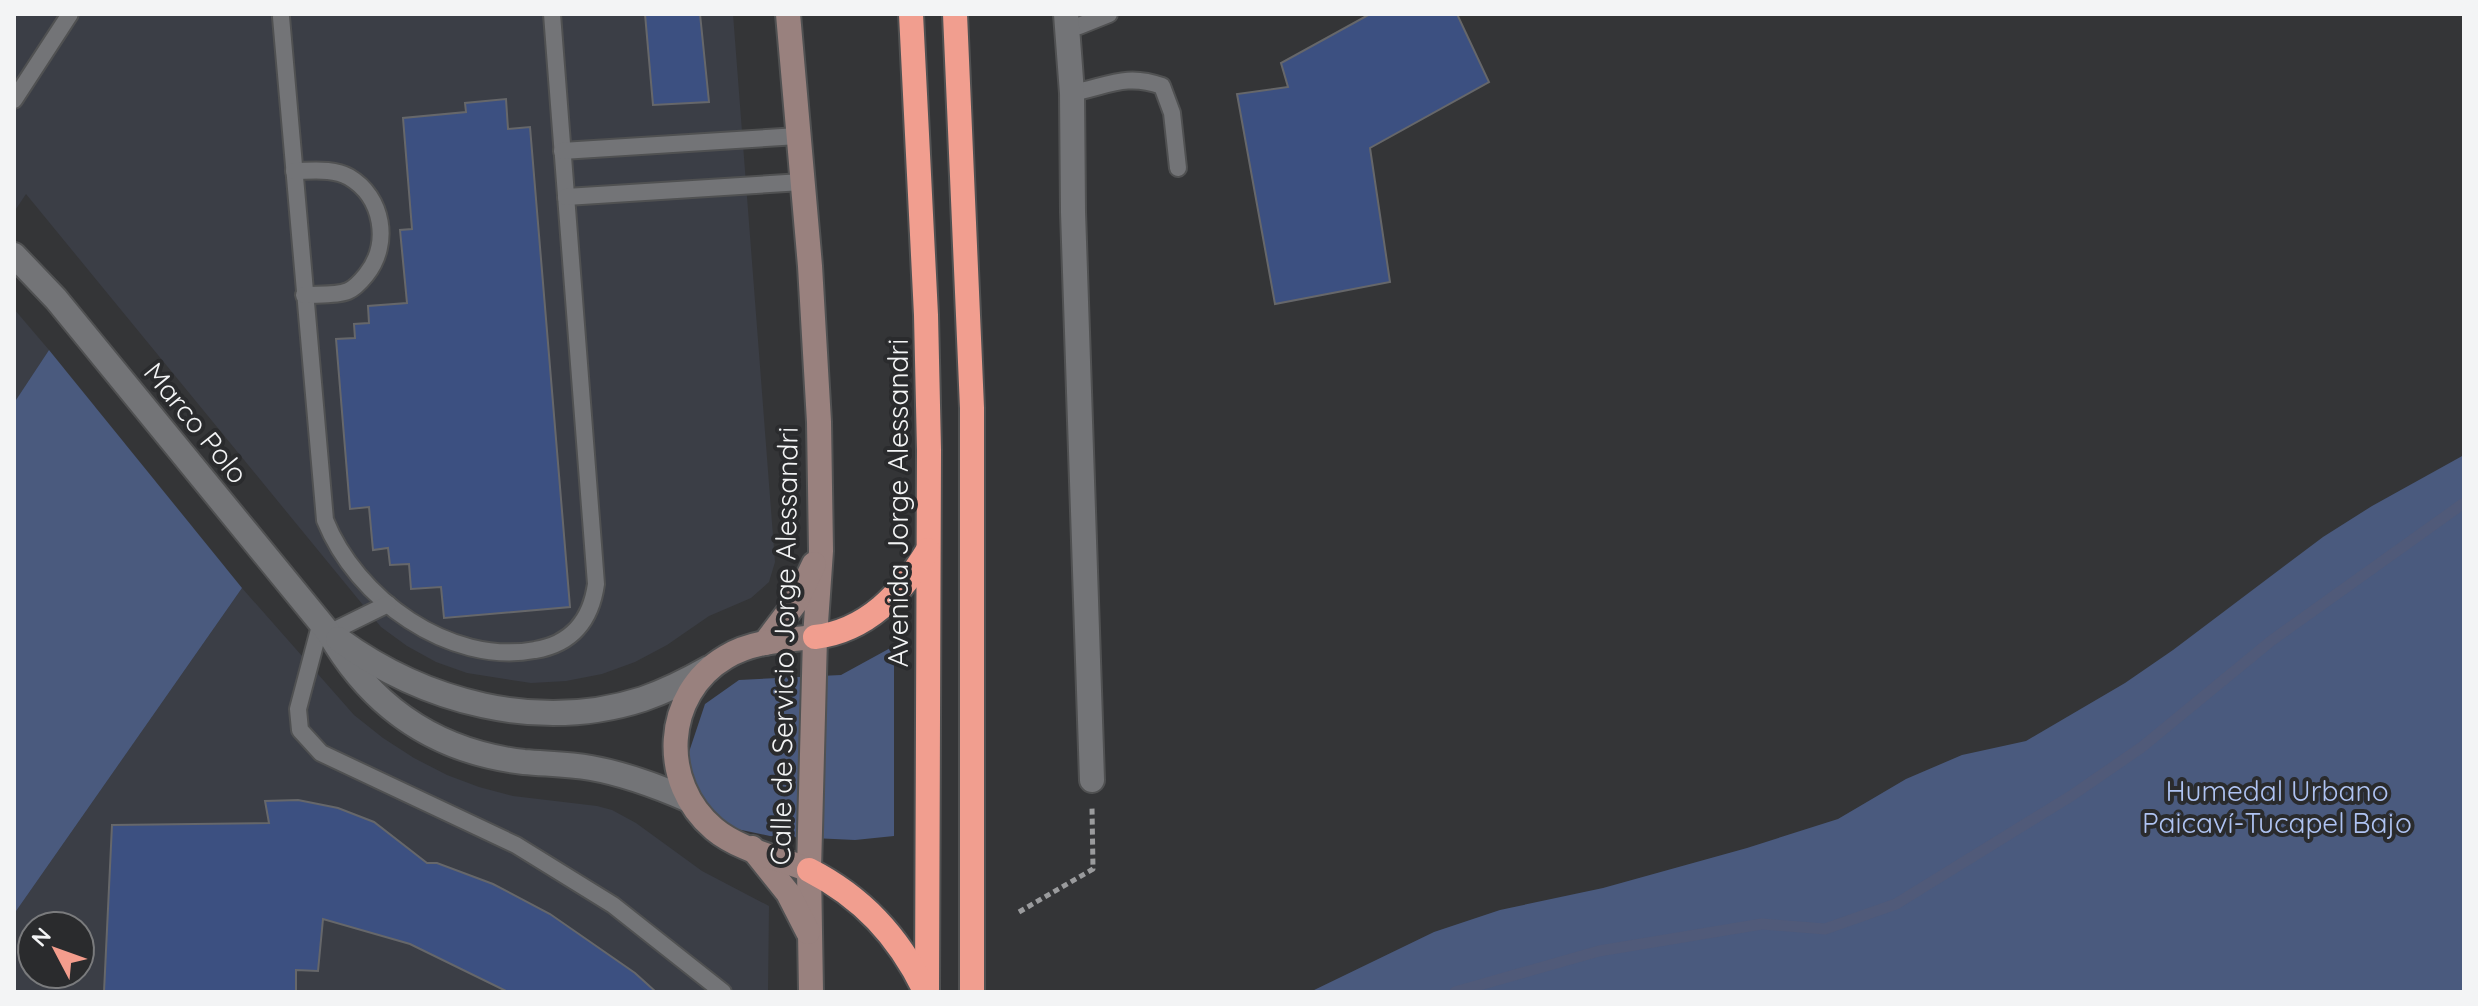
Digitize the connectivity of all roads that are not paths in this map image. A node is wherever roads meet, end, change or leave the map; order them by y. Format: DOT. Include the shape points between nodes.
graph roads {
  1 [pos="70,14"];
  2 [pos="552,14"];
  3 [pos="788,14"];
  4 [pos="911,14"];
  5 [pos="955,14"];
  6 [pos="1109,14"];
  7 [pos="281,17"];
  8 [pos="1067,20"];
  9 [pos="1072,93"];
  10 [pos="14,100"];
  11 [pos="798,136"];
  12 [pos="562,151"];
  13 [pos="1178,168"];
  14 [pos="294,171"];
  15 [pos="802,182"];
  16 [pos="566,197"];
  17 [pos="14,255"];
  18 [pos="304,295"];
  19 [pos="928,550"];
  20 [pos="821,551"];
  21 [pos="388,604"];
  22 [pos="325,628"];
  23 [pos="815,637"];
  24 [pos="765,643"];
  25 [pos="709,668"];
  26 [pos="1092,780"];
  27 [pos="689,800"];
  28 [pos="752,848"];
  29 [pos="809,870"];
  30 [pos="811,937"];
  31 [pos="723,992"];
  32 [pos="811,992"];
  33 [pos="926,992"];
  34 [pos="972,992"];
  1 -- 10 [label="lane"];
  2 -- 12 [label="lane"];
  3 -- 11 [label="street, Calle de Servicio Jorge Alessandri"];
  4 -- 19 [label="highway, Avenida Jorge Alessandri" via="926,315"];
  5 -- 34 [label="highway" via="972,408"];
  6 -- 8 [label="lane" via="1079,26"];
  7 -- 14 [label="lane"];
  8 -- 9 [label="street"];
  9 -- 13 [label="lane" via="1142,78 1162,86 1172,113"];
  9 -- 26 [label="street"];
  11 -- 12 [label="lane"];
  11 -- 15 [label="street, Calle de Servicio Jorge Alessandri"];
  12 -- 16 [label="lane"];
  14 -- 18 [label="lane"];
  14 -- 18 [label="lane" via="335,171 350,178 373,201 382,233 373,267 361,281 347,292"];
  15 -- 16 [label="lane"];
  15 -- 20 [label="street, Calle de Servicio Jorge Alessandri" via="819,422"];
  16 -- 21 [label="lane" via="596,584 587,616 562,642 500,653 457,644"];
  17 -- 22 [label="street, Marco Polo" via="56,299"];
  18 -- 21 [label="lane" via="325,520 349,564"];
  19 -- 23 [label="highway" via="875,614 836,635"];
  19 -- 33 [label="highway, Avenida Jorge Alessandri"];
  20 -- 23 [label="street, Calle de Servicio Jorge Alessandri"];
  20 -- 24 [label="street" via="796,602"];
  21 -- 22 [label="lane"];
  22 -- 25 [label="street, Marco Polo" via="357,653 416,685 508,710 608,708 654,695"];
  22 -- 27 [label="street, Marco Polo" via="370,690 437,738 485,755 620,774"];
  22 -- 31 [label="lane" via="298,709 300,730 321,753 516,845 613,905"];
  23 -- 24 [label="street, Marco Polo"];
  23 -- 29 [label="street, Calle de Servicio Jorge Alessandri"];
  24 -- 25 [label="street, Marco Polo" via="745,647"];
  25 -- 27 [label="street, Marco Polo" via="684,701 674,741 680,781"];
  27 -- 28 [label="street, Marco Polo" via="715,830"];
  28 -- 29 [label="street"];
  28 -- 30 [label="street, Marco Polo" via="788,893"];
  29 -- 30 [label="street, Calle de Servicio Jorge Alessandri"];
  29 -- 33 [label="highway" via="870,911 894,937"];
  30 -- 32 [label="street, Calle de Servicio Jorge Alessandri"];
}
